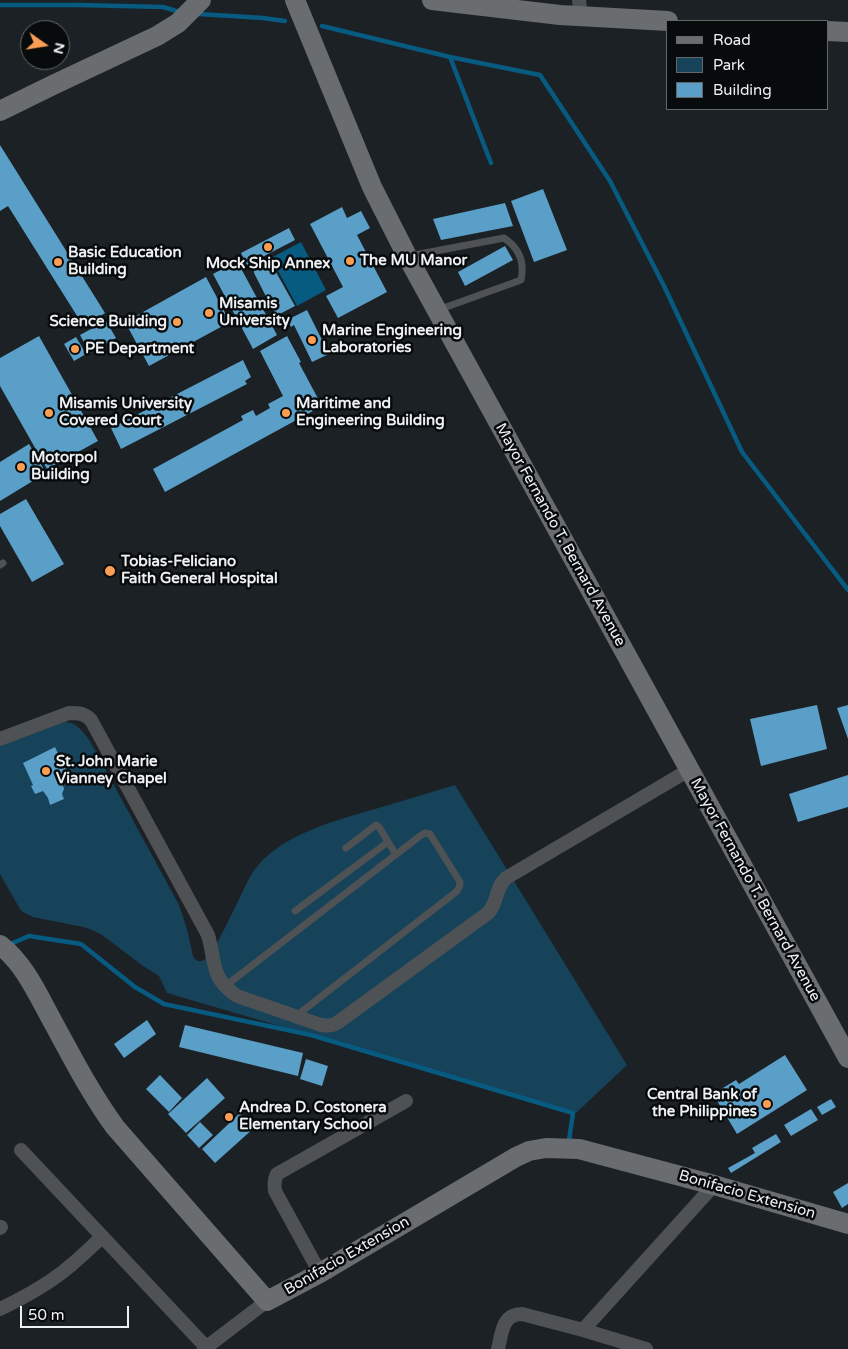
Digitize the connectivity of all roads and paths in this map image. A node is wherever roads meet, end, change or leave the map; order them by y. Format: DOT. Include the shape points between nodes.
graph roads {
  1 [pos="201,0"];
  2 [pos="295,0"];
  3 [pos="432,0"];
  4 [pos="580,8"];
  5 [pos="666,21"];
  6 [pos="828,31"];
  7 [pos="848,32"];
  8 [pos="0,111"];
  9 [pos="406,256"];
  10 [pos="437,311"];
  11 [pos="0,738"];
  12 [pos="689,770"];
  13 [pos="388,842"];
  14 [pos="346,848"];
  15 [pos="396,855"];
  16 [pos="295,911"];
  17 [pos="0,945"];
  18 [pos="224,986"];
  19 [pos="296,1017"];
  20 [pos="848,1058"];
  21 [pos="406,1102"];
  22 [pos="21,1150"];
  23 [pos="714,1185"];
  24 [pos="848,1224"];
  25 [pos="102,1237"];
  26 [pos="320,1273"];
  27 [pos="267,1301"];
  28 [pos="0,1308"];
  29 [pos="583,1330"];
  30 [pos="205,1348"];
  31 [pos="498,1349"];
  32 [pos="646,1349"];
  1 -- 8 [label="street" via="178,23 157,36"];
  2 -- 9 [label="street, Mayor Fernando T. Bernard Avenue" via="372,187"];
  3 -- 4 [label="street"];
  4 -- 5 [label="street"];
  6 -- 7 [label="street"];
  9 -- 10 [label="street, Mayor Fernando T. Bernard Avenue"];
  9 -- 10 [label="lane" via="504,238 519,252 523,270 521,280"];
  10 -- 12 [label="street, Mayor Fernando T. Bernard Avenue"];
  11 -- 18 [label="street" via="69,714 85,714 91,720 208,935 216,975"];
  12 -- 19 [label="street" via="506,878 499,886 494,905 488,913 338,1023 321,1025"];
  12 -- 20 [label="street, Mayor Fernando T. Bernard Avenue"];
  13 -- 14 [label="lane" via="376,825"];
  13 -- 15 [label="lane"];
  13 -- 16 [label="lane"];
  15 -- 18 [label="lane"];
  15 -- 19 [label="lane" via="428,833 460,882 459,889"];
  17 -- 27 [label="street, Bonifacio Extension" via="34,986 87,1086 115,1127"];
  18 -- 19 [label="street" via="237,996"];
  21 -- 26 [label="street" via="277,1174 275,1191"];
  22 -- 25 [label="street"];
  23 -- 24 [label="street, Bonifacio Extension"];
  23 -- 26 [label="street, Bonifacio Extension" via="579,1149 529,1151"];
  23 -- 29 [label="street"];
  25 -- 28 [label="street" via="49,1281 27,1296"];
  25 -- 30 [label="street"];
  26 -- 27 [label="street, Bonifacio Extension"];
  27 -- 30 [label="street"];
  29 -- 31 [label="street" via="516,1314 506,1322"];
  29 -- 32 [label="street"];
}
